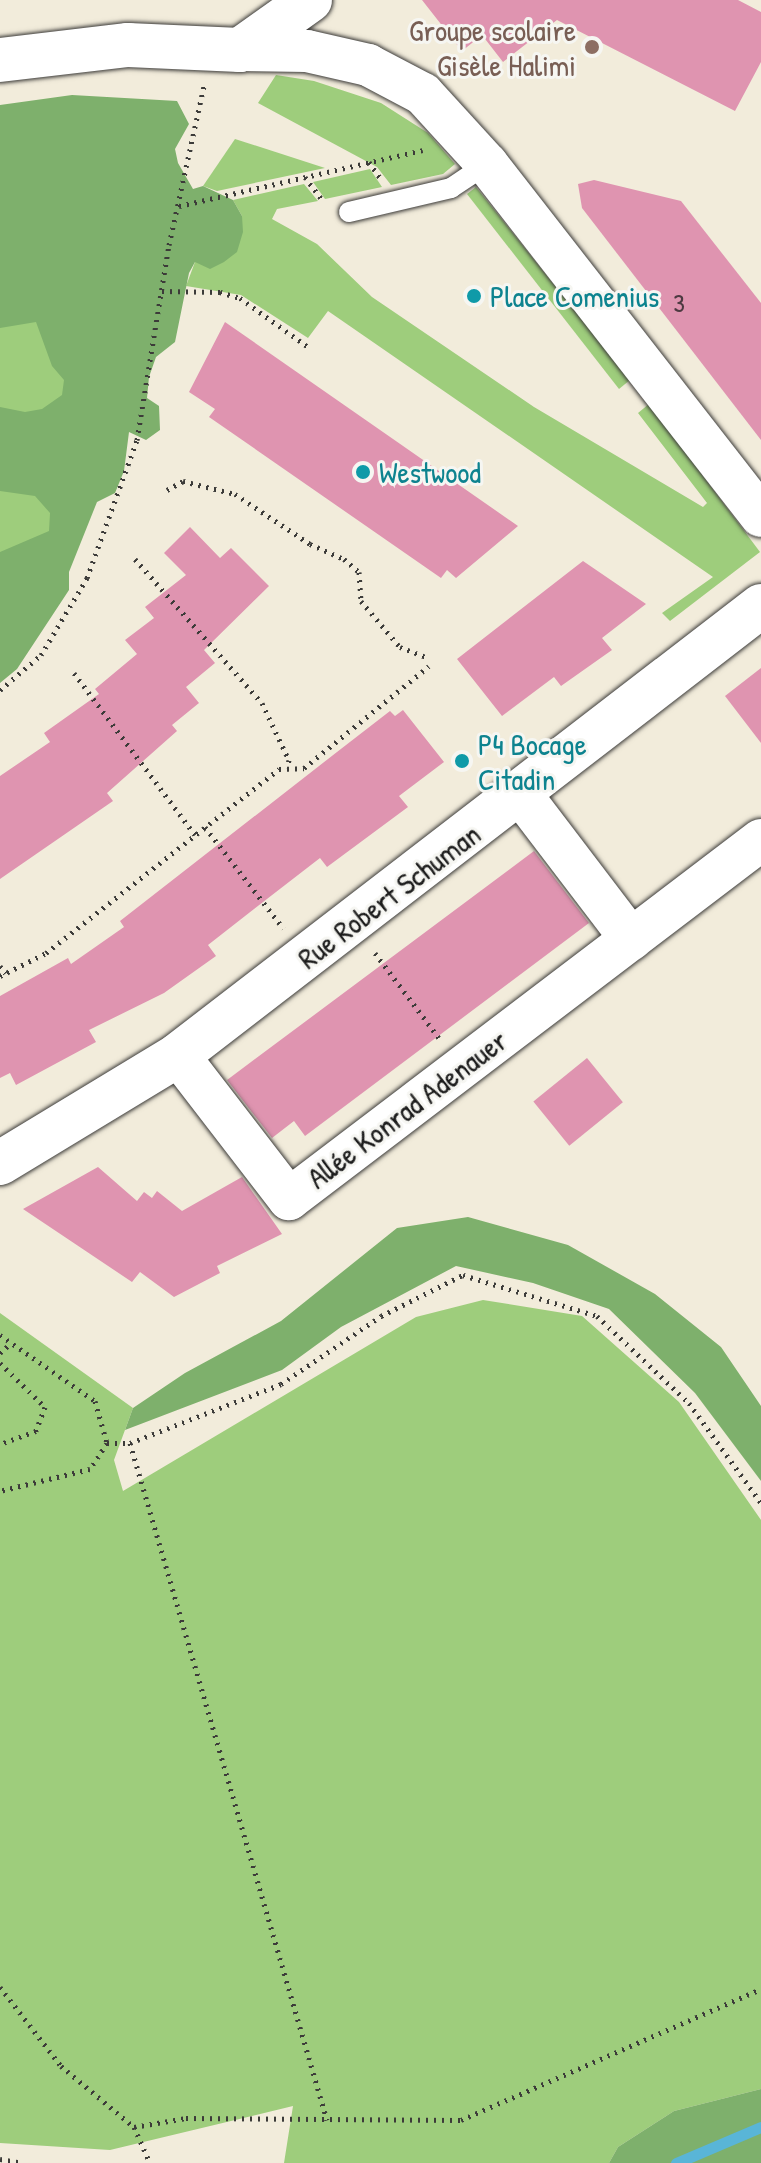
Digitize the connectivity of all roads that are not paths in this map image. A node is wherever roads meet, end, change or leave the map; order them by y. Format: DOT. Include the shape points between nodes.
graph roads {
  1 [pos="310,0"];
  2 [pos="240,50"];
  3 [pos="0,60"];
  4 [pos="477,152"];
  5 [pos="349,212"];
  6 [pos="761,516"];
  7 [pos="761,606"];
  8 [pos="522,796"];
  9 [pos="761,840"];
  10 [pos="631,939"];
  11 [pos="178,1055"];
  12 [pos="0,1163"];
  1 -- 2 [label="street"];
  2 -- 3 [label="street" via="128,45"];
  2 -- 4 [label="street" via="307,51 368,65 423,94"];
  4 -- 5 [label="lane" via="451,188"];
  4 -- 6 [label="street"];
  7 -- 8 [label="street, Rue Robert Schuman"];
  8 -- 10 [label="street"];
  8 -- 11 [label="street, Rue Robert Schuman"];
  9 -- 10 [label="street, Allée Konrad Adenauer"];
  10 -- 11 [label="street, Allée Konrad Adenauer" via="289,1199"];
  11 -- 12 [label="street, Rue Robert Schuman"];
}
